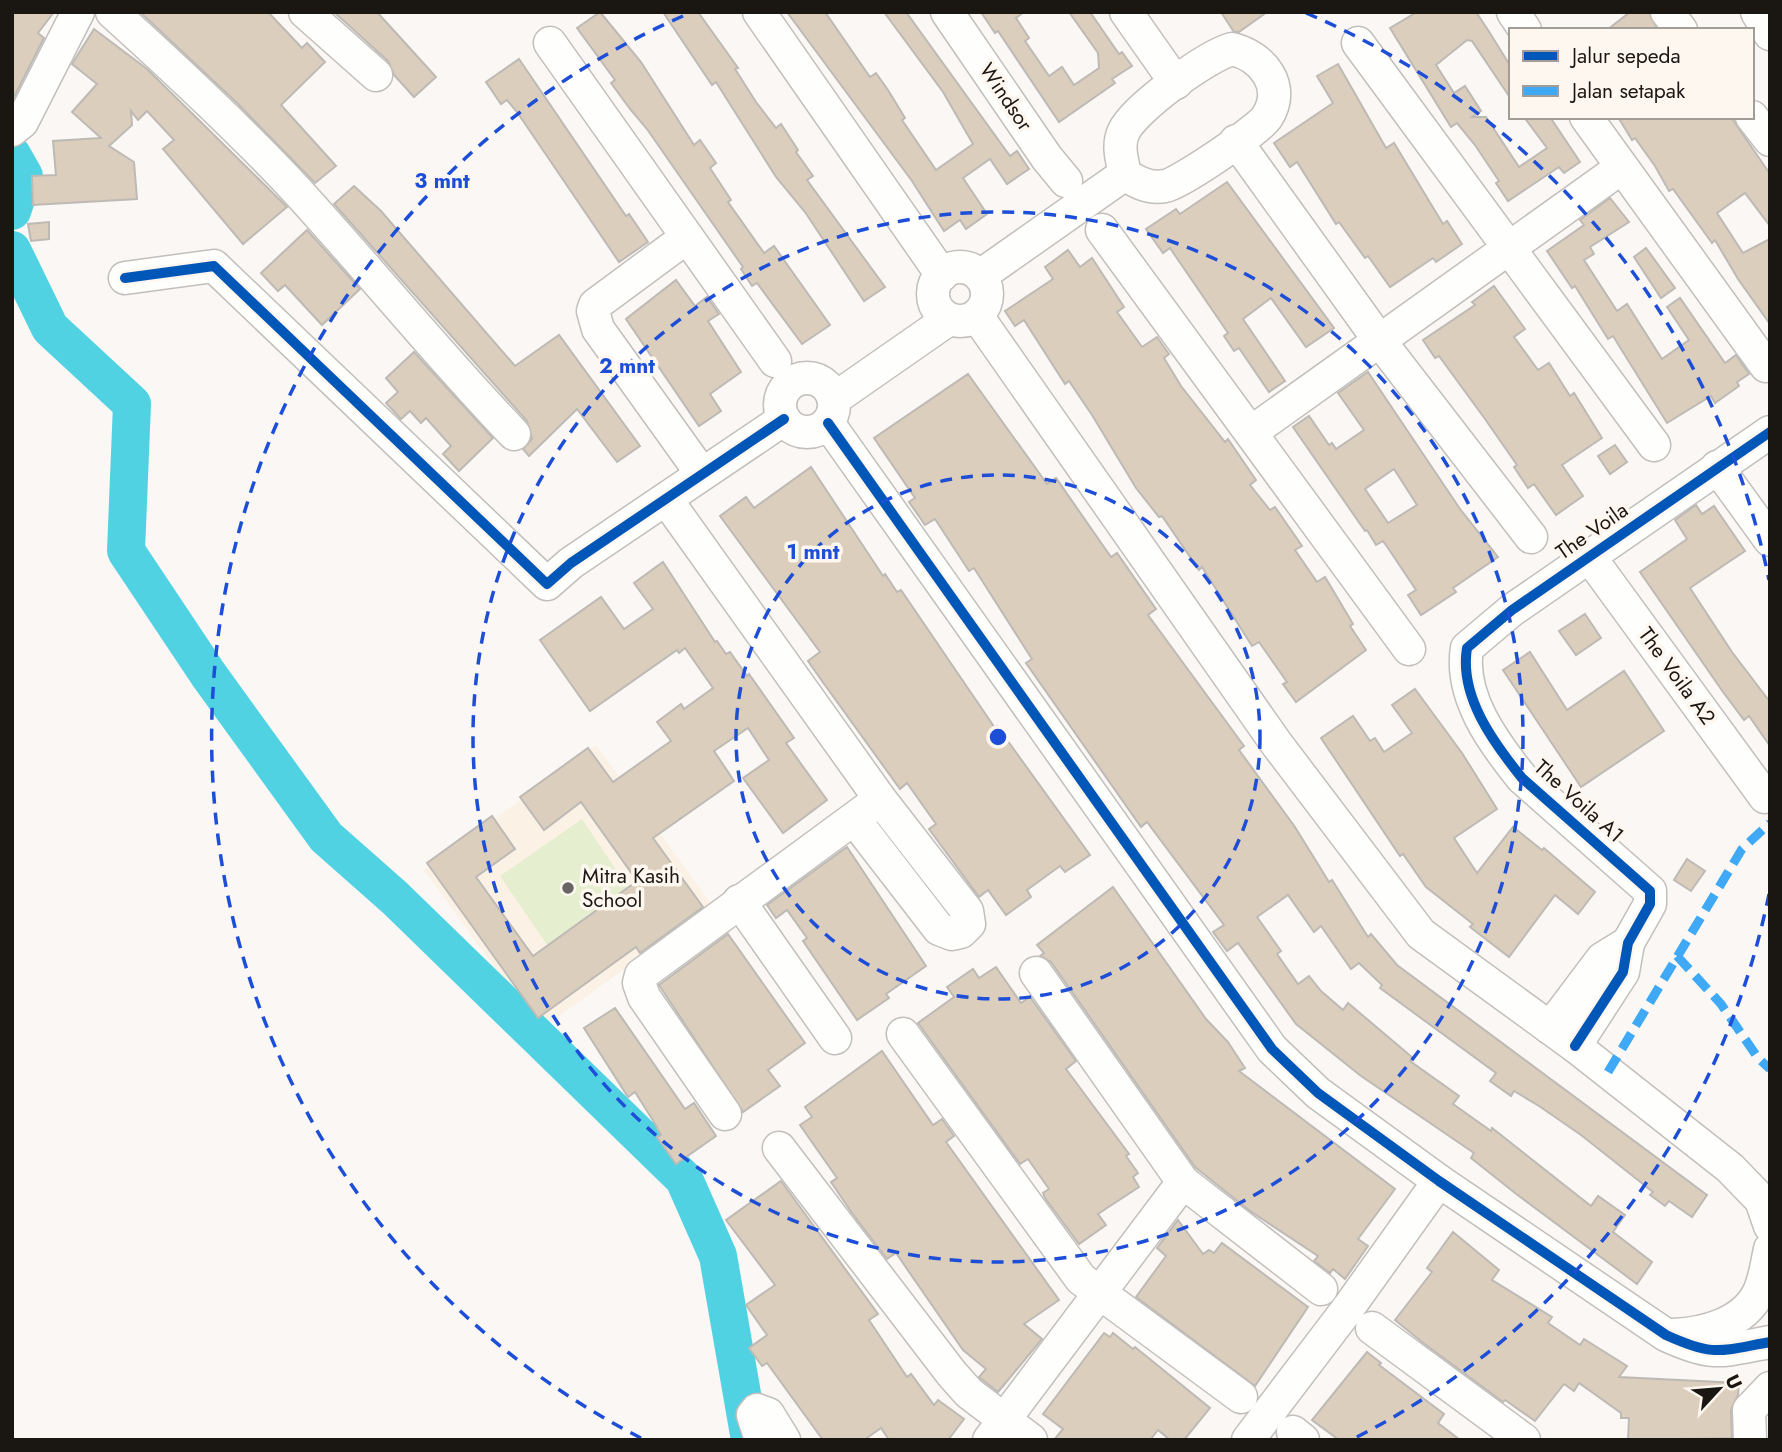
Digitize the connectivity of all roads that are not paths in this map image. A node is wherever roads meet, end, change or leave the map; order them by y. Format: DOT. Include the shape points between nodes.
graph roads {
  1 [pos="78,12"];
  2 [pos="113,12"];
  3 [pos="305,12"];
  4 [pos="759,12"];
  5 [pos="947,12"];
  6 [pos="1126,12"];
  7 [pos="1513,12"];
  8 [pos="1667,12"];
  9 [pos="1757,12"];
  10 [pos="1524,28"];
  11 [pos="1679,28"];
  12 [pos="1770,34"];
  13 [pos="550,43"];
  14 [pos="1358,43"];
  15 [pos="376,75"];
  16 [pos="1176,83"];
  17 [pos="1587,119"];
  18 [pos="1754,119"];
  19 [pos="14,130"];
  20 [pos="1770,140"];
  21 [pos="1236,141"];
  22 [pos="1621,168"];
  23 [pos="1125,174"];
  24 [pos="1066,181"];
  25 [pos="1102,230"];
  26 [pos="687,237"];
  27 [pos="1507,249"];
  28 [pos="125,278"];
  29 [pos="951,304"];
  30 [pos="1379,340"];
  31 [pos="775,361"];
  32 [pos="1766,366"];
  33 [pos="828,401"];
  34 [pos="784,419"];
  35 [pos="1253,431"];
  36 [pos="1770,432"];
  37 [pos="514,434"];
  38 [pos="1654,445"];
  39 [pos="1717,467"];
  40 [pos="702,474"];
  41 [pos="666,499"];
  42 [pos="1531,537"];
  43 [pos="1770,540"];
  44 [pos="1589,556"];
  45 [pos="1409,649"];
  46 [pos="1467,681"];
  47 [pos="1765,797"];
  48 [pos="880,799"];
  49 [pos="854,819"];
  50 [pos="739,901"];
  51 [pos="1036,973"];
  52 [pos="903,1034"];
  53 [pos="1562,1037"];
  54 [pos="835,1038"];
  55 [pos="725,1114"];
  56 [pos="779,1148"];
  57 [pos="1730,1168"];
  58 [pos="1439,1181"];
  59 [pos="1183,1182"];
  60 [pos="1770,1187"];
  61 [pos="1770,1226"];
  62 [pos="1770,1249"];
  63 [pos="1321,1289"];
  64 [pos="1099,1294"];
  65 [pos="1372,1328"];
  66 [pos="1665,1335"];
  67 [pos="1770,1342"];
  68 [pos="1770,1388"];
  69 [pos="1241,1397"];
  70 [pos="997,1430"];
  71 [pos="761,1440"];
  72 [pos="784,1440"];
  73 [pos="1031,1440"];
  74 [pos="1248,1440"];
  75 [pos="1524,1440"];
  76 [pos="1751,1440"];
  1 -- 19 [label="street"];
  2 -- 37 [label="street" via="206,97 289,183"];
  3 -- 15 [label="street"];
  4 -- 29 [label="street"];
  5 -- 24 [label="street, Windsor"];
  6 -- 16 [label="street"];
  7 -- 10 [label="street"];
  8 -- 11 [label="street"];
  9 -- 12 [label="street"];
  13 -- 26 [label="street"];
  14 -- 27 [label="street"];
  16 -- 21 [label="street" via="1223,51 1243,52 1259,61 1272,79 1271,110 1266,120"];
  16 -- 23 [label="street" via="1132,118 1123,133 1120,149"];
  17 -- 22 [label="street"];
  18 -- 20 [label="street"];
  21 -- 23 [label="street" via="1180,182 1166,186 1138,183"];
  21 -- 30 [label="street"];
  22 -- 27 [label="street"];
  22 -- 32 [label="street"];
  23 -- 29 [label="street" via="979,276 987,292 983,310"];
  25 -- 35 [label="street"];
  26 -- 31 [label="street"];
  26 -- 40 [label="street" via="595,305 593,312 598,329"];
  27 -- 30 [label="street"];
  27 -- 38 [label="street"];
  28 -- 41 [label="street" via="214,266 547,584"];
  29 -- 33 [label="street"];
  29 -- 53 [label="street" via="1421,934"];
  30 -- 35 [label="street"];
  30 -- 42 [label="street"];
  33 -- 34 [label="street" via="822,429 805,432"];
  33 -- 34 [label="street" via="801,378 786,387 780,400"];
  33 -- 58 [label="street" via="1272,1049 1318,1093"];
  34 -- 40 [label="street"];
  35 -- 45 [label="street"];
  36 -- 39 [label="street, The Voila"];
  39 -- 43 [label="street"];
  39 -- 44 [label="street, The Voila"];
  40 -- 41 [label="street"];
  41 -- 48 [label="street"];
  44 -- 46 [label="street, The Voila" via="1467,648"];
  44 -- 47 [label="street, The Voila A2"];
  46 -- 53 [label="street, The Voila A1" via="1490,735 1522,778 1650,891 1650,904 1628,943 1602,959"];
  48 -- 49 [label="street"];
  48 -- 49 [label="street" via="967,911 965,929 952,934 939,929"];
  49 -- 50 [label="street"];
  50 -- 54 [label="street"];
  50 -- 55 [label="street" via="648,967 639,983 644,997"];
  51 -- 59 [label="street"];
  52 -- 64 [label="street" via="1068,1262"];
  53 -- 57 [label="street"];
  56 -- 70 [label="street"];
  57 -- 60 [label="street"];
  57 -- 61 [label="street" via="1761,1200"];
  58 -- 66 [label="street"];
  58 -- 74 [label="street"];
  59 -- 63 [label="street"];
  59 -- 64 [label="street"];
  62 -- 66 [label="street" via="1758,1294 1739,1314 1713,1330"];
  64 -- 69 [label="street"];
  64 -- 70 [label="street"];
  65 -- 75 [label="street"];
  66 -- 67 [label="street" via="1715,1352"];
  68 -- 76 [label="street" via="1749,1410"];
  70 -- 73 [label="street"];
  71 -- 72 [label="street" via="753,1423 757,1410 768,1413"];
}
